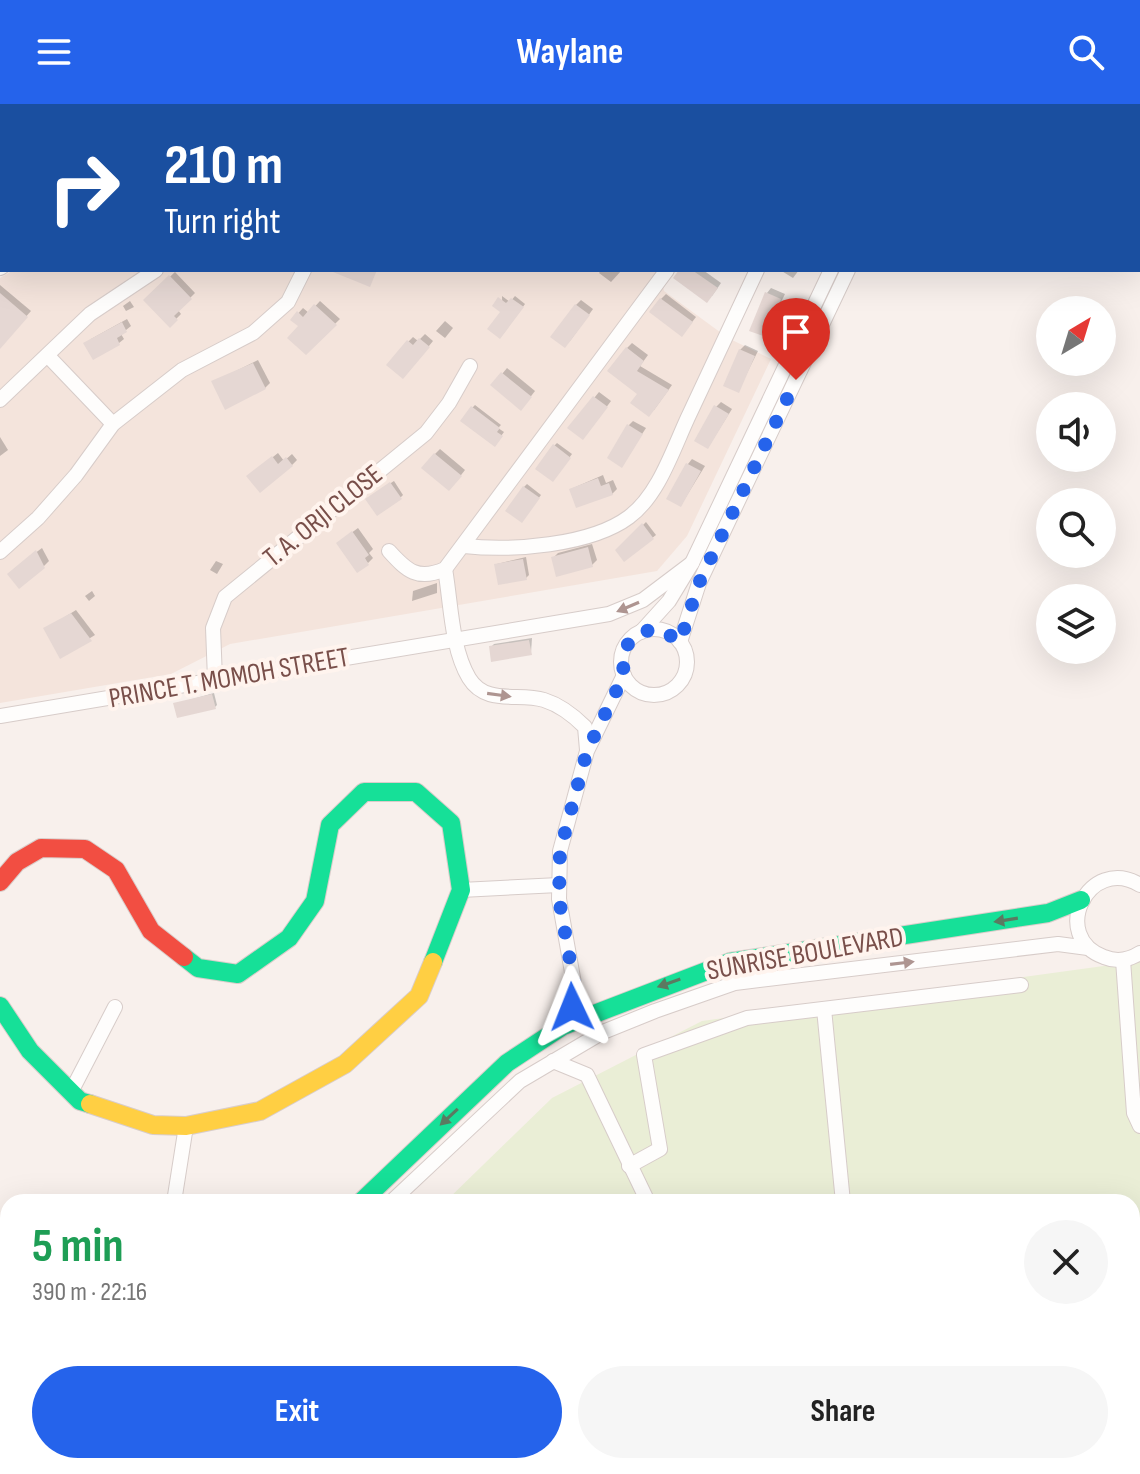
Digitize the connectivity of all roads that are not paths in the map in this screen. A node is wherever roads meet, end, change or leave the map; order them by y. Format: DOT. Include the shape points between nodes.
graph roads {
  1 [pos="153,272"];
  2 [pos="303,272"];
  3 [pos="666,272"];
  4 [pos="756,272"];
  5 [pos="830,272"];
  6 [pos="847,272"];
  7 [pos="48,356"];
  8 [pos="470,366"];
  9 [pos="0,400"];
  10 [pos="113,424"];
  11 [pos="464,546"];
  12 [pos="389,551"];
  13 [pos="0,552"];
  14 [pos="692,563"];
  15 [pos="445,569"];
  16 [pos="641,632"];
  17 [pos="457,639"];
  18 [pos="680,642"];
  19 [pos="624,675"];
  20 [pos="215,679"];
  21 [pos="0,716"];
  22 [pos="587,751"];
  23 [pos="0,882"];
  24 [pos="559,885"];
  25 [pos="1140,885"];
  26 [pos="461,890"];
  27 [pos="1081,900"];
  28 [pos="1088,948"];
  29 [pos="1140,953"];
  30 [pos="1123,960"];
  31 [pos="1021,985"];
  32 [pos="0,1006"];
  33 [pos="115,1007"];
  34 [pos="824,1009"];
  35 [pos="563,1026"];
  36 [pos="553,1061"];
  37 [pos="71,1092"];
  38 [pos="186,1126"];
  39 [pos="1140,1126"];
  40 [pos="629,1166"];
  41 [pos="175,1194"];
  42 [pos="369,1194"];
  43 [pos="400,1194"];
  44 [pos="644,1194"];
  45 [pos="842,1194"];
  1 -- 7 [label="street" via="90,314"];
  2 -- 10 [label="street" via="288,302 253,333 182,370"];
  3 -- 11 [label="street"];
  4 -- 11 [label="street" via="656,484 630,517 572,539 507,549"];
  5 -- 14 [label="street"];
  6 -- 18 [label="street" via="699,583"];
  7 -- 9 [label="street"];
  7 -- 10 [label="street"];
  8 -- 20 [label="street, T. A. ORJI CLOSE" via="426,433 225,597 213,628"];
  10 -- 13 [label="street" via="76,475"];
  11 -- 15 [label="street"];
  12 -- 15 [label="street" via="410,573 431,575"];
  14 -- 16 [label="street" via="669,601"];
  14 -- 17 [label="street, PRINCE T. MOMOH STREET, one-way" via="627,608"];
  15 -- 17 [label="street"];
  16 -- 18 [label="street" via="662,630"];
  16 -- 19 [label="street" via="625,645"];
  17 -- 20 [label="street, PRINCE T. MOMOH STREET"];
  17 -- 22 [label="street, one-way" via="478,689 559,706 585,727"];
  18 -- 19 [label="street" via="687,663 670,691 648,694"];
  19 -- 22 [label="street"];
  20 -- 21 [label="street, PRINCE T. MOMOH STREET"];
  22 -- 24 [label="street" via="560,851"];
  23 -- 26 [label="street" via="17,862 41,848 85,849 116,870 151,931 198,968 238,974 289,938 315,901 330,825 364,792 416,792 451,823"];
  24 -- 26 [label="street"];
  24 -- 35 [label="street" via="575,989"];
  25 -- 27 [label="street" via="1111,878"];
  26 -- 38 [label="street" via="419,996 345,1064 260,1111"];
  27 -- 28 [label="street" via="1077,926"];
  27 -- 35 [label="street, SUNRISE BOULEVARD, one-way" via="1048,913 730,962"];
  28 -- 30 [label="street, SUNRISE BOULEVARD"];
  36 -- 28 [label="street, SUNRISE BOULEVARD, one-way" via="603,1032 735,983 1058,944"];
  29 -- 30 [label="street"];
  30 -- 39 [label="street" via="1134,1113"];
  31 -- 34 [label="street"];
  32 -- 37 [label="street" via="30,1051"];
  33 -- 37 [label="street"];
  34 -- 40 [label="street" via="747,1018 644,1055 660,1149"];
  34 -- 45 [label="street"];
  35 -- 42 [label="street, SUNRISE BOULEVARD, one-way" via="507,1063"];
  36 -- 40 [label="street" via="587,1075"];
  36 -- 43 [label="street, SUNRISE BOULEVARD" via="520,1081"];
  37 -- 38 [label="street" via="80,1101 153,1125"];
  38 -- 41 [label="street"];
  40 -- 44 [label="street"];
}
